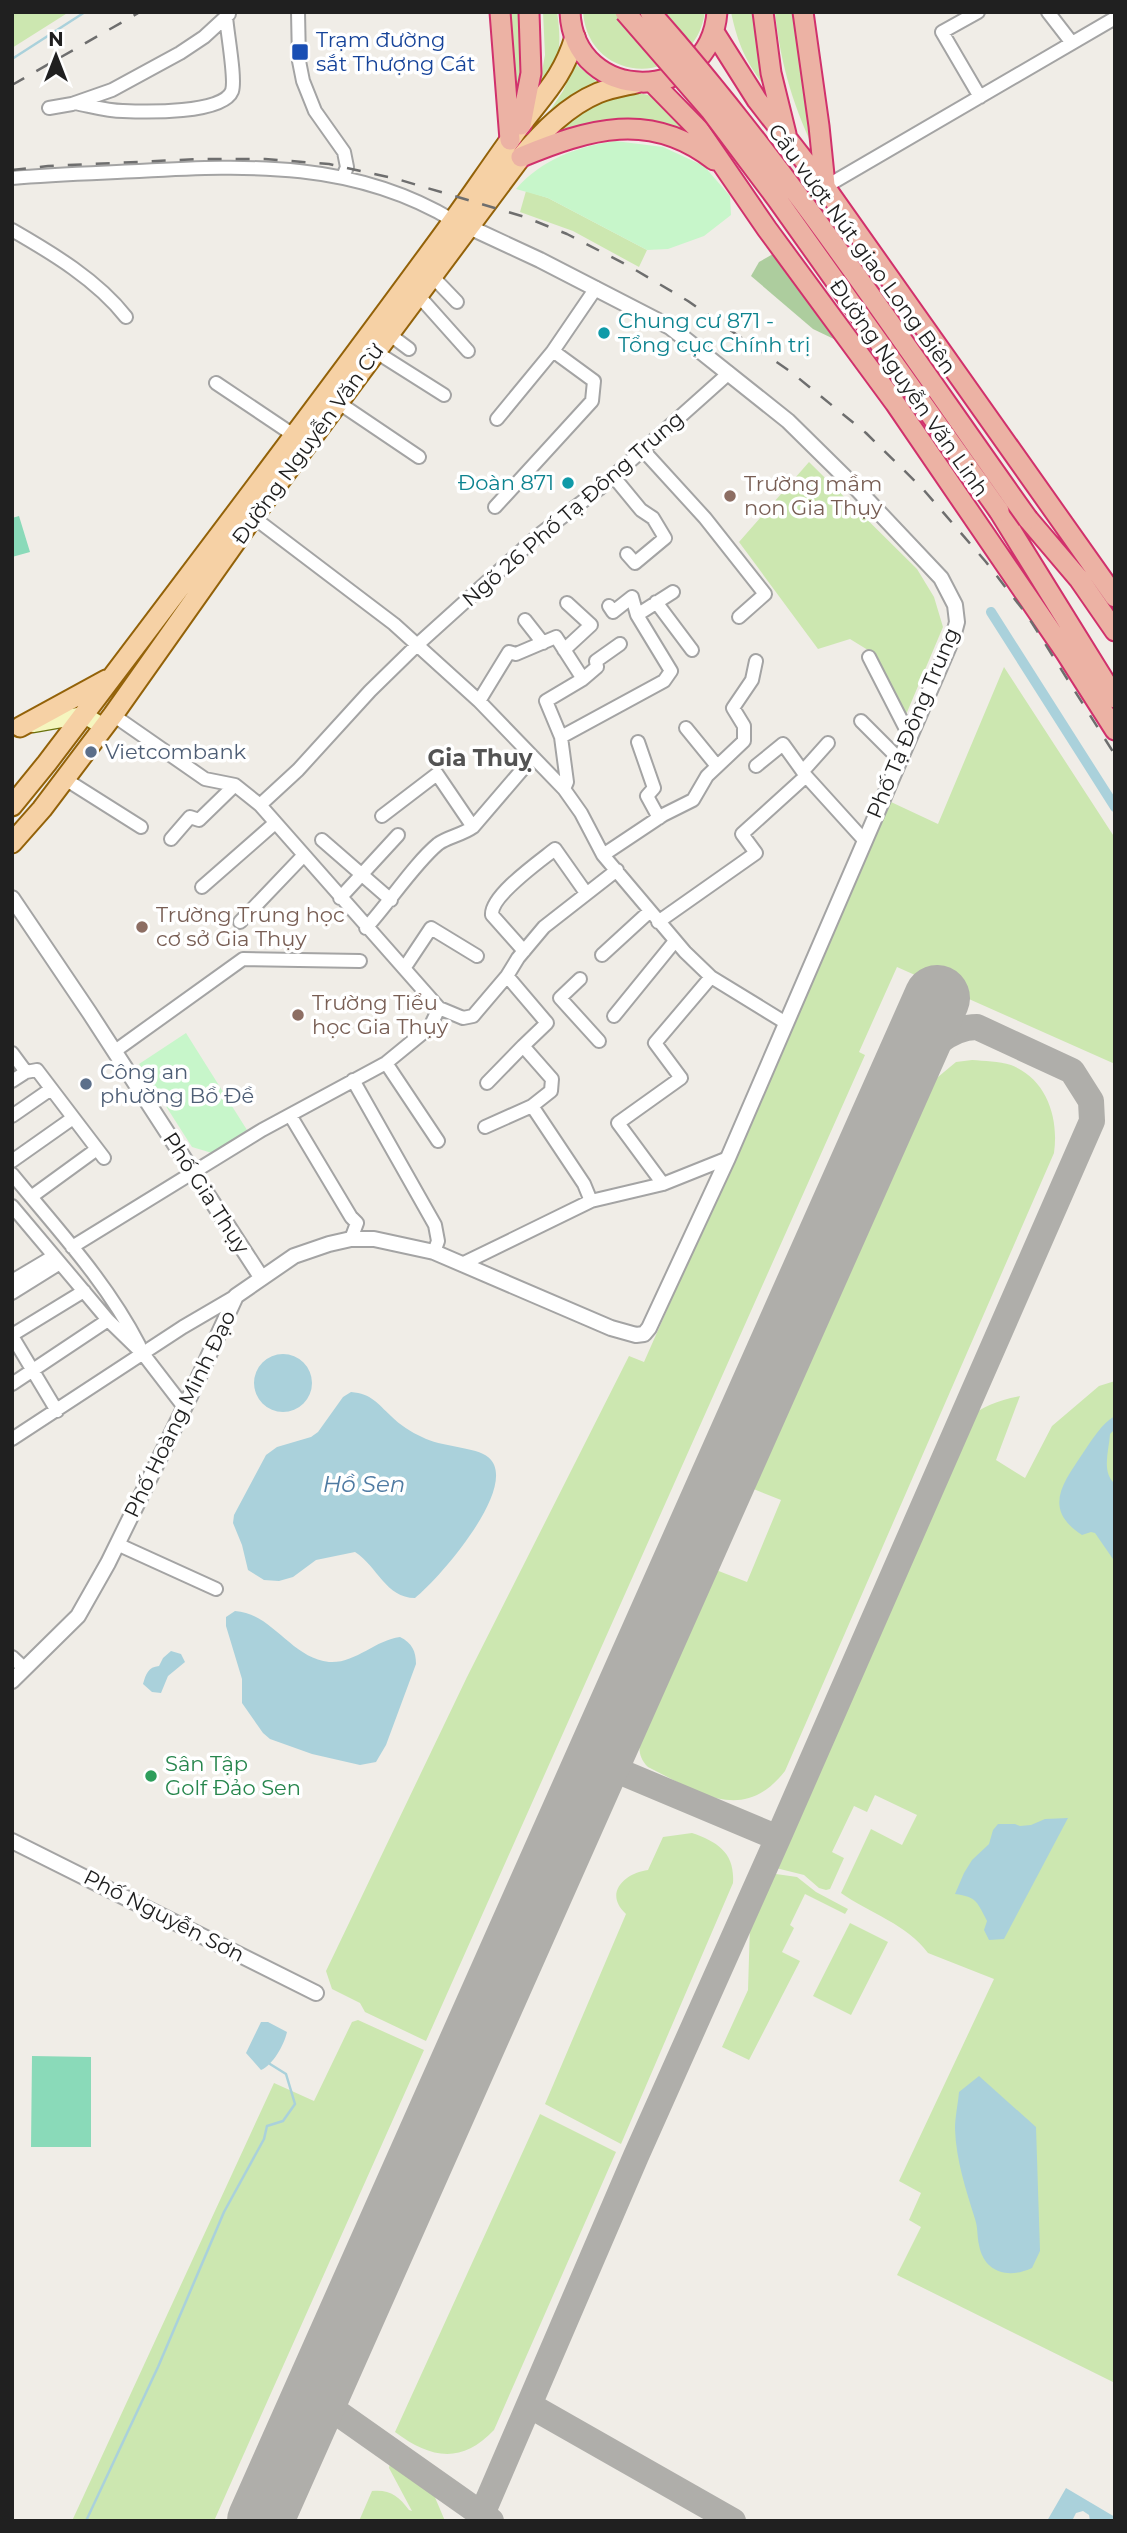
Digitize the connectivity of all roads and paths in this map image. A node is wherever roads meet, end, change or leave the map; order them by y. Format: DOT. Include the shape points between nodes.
graph roads {
  1 [pos="298,12"];
  2 [pos="491,12"];
  3 [pos="500,12"];
  4 [pos="529,12"];
  5 [pos="570,12"];
  6 [pos="625,12"];
  7 [pos="650,12"];
  8 [pos="717,12"];
  9 [pos="763,12"];
  10 [pos="803,12"];
  11 [pos="978,12"];
  12 [pos="1048,12"];
  13 [pos="228,14"];
  14 [pos="954,18"];
  15 [pos="1115,18"];
  16 [pos="714,32"];
  17 [pos="575,37"];
  18 [pos="1072,43"];
  19 [pos="644,83"];
  20 [pos="980,97"];
  21 [pos="75,103"];
  22 [pos="49,108"];
  23 [pos="513,130"];
  24 [pos="792,143"];
  25 [pos="521,157"];
  26 [pos="726,170"];
  27 [pos="343,177"];
  28 [pos="12,178"];
  29 [pos="825,187"];
  30 [pos="741,192"];
  31 [pos="462,224"];
  32 [pos="12,230"];
  33 [pos="432,276"];
  34 [pos="596,288"];
  35 [pos="418,295"];
  36 [pos="457,302"];
  37 [pos="125,317"];
  38 [pos="389,334"];
  39 [pos="409,349"];
  40 [pos="468,351"];
  41 [pos="553,351"];
  42 [pos="376,352"];
  43 [pos="729,373"];
  44 [pos="216,383"];
  45 [pos="444,395"];
  46 [pos="340,403"];
  47 [pos="497,419"];
  48 [pos="295,436"];
  49 [pos="642,449"];
  50 [pos="419,457"];
  51 [pos="612,477"];
  52 [pos="1048,501"];
  53 [pos="495,507"];
  54 [pos="999,511"];
  55 [pos="253,517"];
  56 [pos="627,554"];
  57 [pos="1079,579"];
  58 [pos="673,592"];
  59 [pos="1115,597"];
  60 [pos="656,602"];
  61 [pos="567,603"];
  62 [pos="609,606"];
  63 [pos="637,615"];
  64 [pos="739,617"];
  65 [pos="525,620"];
  66 [pos="1115,631"];
  67 [pos="543,643"];
  68 [pos="620,644"];
  69 [pos="417,645"];
  70 [pos="564,650"];
  71 [pos="692,650"];
  72 [pos="869,657"];
  73 [pos="756,662"];
  74 [pos="113,677"];
  75 [pos="583,679"];
  76 [pos="1115,698"];
  77 [pos="479,702"];
  78 [pos="84,715"];
  79 [pos="109,721"];
  80 [pos="861,721"];
  81 [pos="16,728"];
  82 [pos="686,729"];
  83 [pos="1115,730"];
  84 [pos="561,737"];
  85 [pos="910,737"];
  86 [pos="638,742"];
  87 [pos="828,743"];
  88 [pos="533,757"];
  89 [pos="900,760"];
  90 [pos="717,765"];
  91 [pos="756,766"];
  92 [pos="804,774"];
  93 [pos="65,779"];
  94 [pos="235,785"];
  95 [pos="564,789"];
  96 [pos="260,805"];
  97 [pos="12,806"];
  98 [pos="382,816"];
  99 [pos="659,818"];
  100 [pos="275,823"];
  101 [pos="141,827"];
  102 [pos="472,827"];
  103 [pos="398,835"];
  104 [pos="172,839"];
  105 [pos="322,840"];
  106 [pos="864,840"];
  107 [pos="12,843"];
  108 [pos="603,855"];
  109 [pos="303,856"];
  110 [pos="617,870"];
  111 [pos="362,875"];
  112 [pos="202,887"];
  113 [pos="586,893"];
  114 [pos="12,898"];
  115 [pos="340,898"];
  116 [pos="391,900"];
  117 [pos="654,917"];
  118 [pos="240,922"];
  119 [pos="366,928"];
  120 [pos="675,941"];
  121 [pos="524,951"];
  122 [pos="602,955"];
  123 [pos="477,956"];
  124 [pos="360,961"];
  125 [pos="405,967"];
  126 [pos="507,976"];
  127 [pos="710,977"];
  128 [pos="580,979"];
  129 [pos="568,1007"];
  130 [pos="439,1008"];
  131 [pos="614,1016"];
  132 [pos="547,1023"];
  133 [pos="786,1023"];
  134 [pos="598,1041"];
  135 [pos="523,1046"];
  136 [pos="115,1051"];
  137 [pos="12,1053"];
  138 [pos="386,1063"];
  139 [pos="26,1072"];
  140 [pos="353,1080"];
  141 [pos="12,1081"];
  142 [pos="487,1083"];
  143 [pos="51,1089"];
  144 [pos="532,1106"];
  145 [pos="290,1115"];
  146 [pos="12,1116"];
  147 [pos="74,1118"];
  148 [pos="485,1127"];
  149 [pos="438,1141"];
  150 [pos="728,1158"];
  151 [pos="12,1161"];
  152 [pos="192,1172"];
  153 [pos="12,1174"];
  154 [pos="663,1184"];
  155 [pos="31,1197"];
  156 [pos="591,1200"];
  157 [pos="12,1206"];
  158 [pos="351,1240"];
  159 [pos="72,1247"];
  160 [pos="434,1252"];
  161 [pos="57,1259"];
  162 [pos="462,1264"];
  163 [pos="261,1277"];
  164 [pos="12,1281"];
  165 [pos="84,1291"];
  166 [pos="12,1293"];
  167 [pos="236,1296"];
  168 [pos="108,1320"];
  169 [pos="644,1334"];
  170 [pos="12,1336"];
  171 [pos="145,1355"];
  172 [pos="33,1370"];
  173 [pos="12,1384"];
  174 [pos="184,1407"];
  175 [pos="57,1410"];
  176 [pos="12,1439"];
  177 [pos="117,1544"];
  178 [pos="216,1589"];
  179 [pos="12,1657"];
  180 [pos="25,1669"];
  181 [pos="12,1681"];
  182 [pos="12,1841"];
  183 [pos="316,1993"];
  1 -- 27 [label="street" via="303,81 315,111 344,152 347,166"];
  2 -- 23 [label="street" via="498,100"];
  3 -- 23 [label="highway"];
  4 -- 23 [label="highway" via="531,73"];
  5 -- 17 [label="highway"];
  6 -- 54 [label="highway, Cầu vượt Nút giao Long Biên, bridge" via="711,111 777,199"];
  7 -- 57 [label="highway, Cầu vượt Nút giao Long Biên, bridge" via="792,186 1028,519"];
  8 -- 16 [label="highway"];
  9 -- 24 [label="highway" via="771,72"];
  10 -- 29 [label="highway"];
  11 -- 14 [label="street"];
  12 -- 18 [label="street"];
  13 -- 21 [label="street" via="180,53 112,90"];
  13 -- 21 [label="street" via="233,79 225,100 184,110 122,111"];
  14 -- 20 [label="street" via="943,33"];
  15 -- 18 [label="street"];
  16 -- 19 [label="highway" via="691,66 673,77"];
  16 -- 24 [label="highway" via="757,100"];
  17 -- 19 [label="highway" via="587,57 605,73"];
  17 -- 23 [label="main road, Đường Nguyễn Văn Cừ" via="558,78"];
  18 -- 20 [label="street"];
  19 -- 25 [label="main road, Đường Nguyễn Văn Cừ" via="600,92 581,102"];
  19 -- 26 [label="highway, Đường Nguyễn Văn Linh" via="699,130"];
  20 -- 29 [label="street"];
  21 -- 22 [label="street"];
  23 -- 31 [label="main road, Đường Nguyễn Văn Cừ"];
  24 -- 29 [label="highway"];
  24 -- 30 [label="highway" via="766,137 742,152"];
  25 -- 26 [label="highway" via="593,131 624,128 673,137 700,149"];
  25 -- 31 [label="main road, Đường Nguyễn Văn Cừ"];
  26 -- 30 [label="highway, Đường Nguyễn Văn Linh"];
  27 -- 28 [label="street" via="266,167"];
  27 -- 31 [label="street" via="407,198"];
  29 -- 52 [label="highway"];
  30 -- 83 [label="highway, Đường Nguyễn Văn Linh" via="902,415"];
  31 -- 33 [label="main road, Đường Nguyễn Văn Cừ"];
  31 -- 34 [label="street, Phố Tạ Đông Trung"];
  31 -- 48 [label="main road, Đường Nguyễn Văn Cừ"];
  32 -- 37 [label="street" via="86,280"];
  33 -- 35 [label="main road, Đường Nguyễn Văn Cừ"];
  33 -- 36 [label="street"];
  34 -- 41 [label="street"];
  34 -- 43 [label="street, Phố Tạ Đông Trung" via="670,327"];
  35 -- 38 [label="main road, Đường Nguyễn Văn Cừ"];
  35 -- 40 [label="street"];
  38 -- 39 [label="street"];
  38 -- 42 [label="main road, Đường Nguyễn Văn Cừ"];
  41 -- 47 [label="street"];
  41 -- 53 [label="street" via="594,382 592,401"];
  42 -- 45 [label="street"];
  42 -- 46 [label="main road, Đường Nguyễn Văn Cừ"];
  43 -- 49 [label="street, Ngõ 26 Phố Tạ Đông Trung"];
  43 -- 85 [label="street, Phố Tạ Đông Trung" via="788,421 945,584 955,605 954,638"];
  44 -- 48 [label="street"];
  46 -- 50 [label="street"];
  46 -- 55 [label="main road, Đường Nguyễn Văn Cừ"];
  48 -- 74 [label="main road, Đường Nguyễn Văn Cừ"];
  49 -- 51 [label="street, Ngõ 26 Phố Tạ Đông Trung"];
  49 -- 64 [label="street" via="765,594"];
  51 -- 56 [label="street" via="653,518 664,538 635,563"];
  51 -- 69 [label="street, Ngõ 26 Phố Tạ Đông Trung" via="540,534"];
  52 -- 57 [label="highway"];
  52 -- 59 [label="highway"];
  54 -- 76 [label="highway, Đường Nguyễn Văn Linh"];
  55 -- 69 [label="street"];
  55 -- 79 [label="main road, Đường Nguyễn Văn Cừ"];
  57 -- 66 [label="highway"];
  58 -- 60 [label="street"];
  60 -- 63 [label="street"];
  60 -- 71 [label="street"];
  61 -- 70 [label="street" via="591,625"];
  62 -- 63 [label="street" via="613,612 632,597"];
  63 -- 84 [label="street" via="671,671 664,681"];
  65 -- 67 [label="street"];
  67 -- 70 [label="street" via="556,637"];
  67 -- 77 [label="street" via="516,654 509,652"];
  68 -- 75 [label="street" via="596,661 597,667"];
  69 -- 77 [label="street"];
  69 -- 96 [label="street, Ngõ 26 Phố Tạ Đông Trung"];
  70 -- 75 [label="street"];
  72 -- 85 [label="street"];
  73 -- 90 [label="street" via="752,680 733,708 744,726 744,741"];
  74 -- 78 [label="main road, Đường Nguyễn Văn Cừ"];
  74 -- 81 [label="main road"];
  75 -- 84 [label="street" via="546,701"];
  77 -- 88 [label="street"];
  78 -- 79 [label="main road"];
  78 -- 81 [label="main road"];
  78 -- 97 [label="main road, Đường Nguyễn Văn Cừ"];
  79 -- 93 [label="main road, Đường Nguyễn Văn Cừ"];
  79 -- 94 [label="street" via="205,779"];
  80 -- 89 [label="street"];
  82 -- 90 [label="street"];
  84 -- 95 [label="street"];
  85 -- 89 [label="street, Phố Tạ Đông Trung"];
  86 -- 99 [label="street" via="654,788 647,796"];
  87 -- 92 [label="street"];
  88 -- 95 [label="street"];
  88 -- 102 [label="street"];
  89 -- 106 [label="street, Phố Tạ Đông Trung"];
  90 -- 99 [label="street" via="692,800"];
  91 -- 92 [label="street" via="783,744"];
  92 -- 106 [label="street"];
  92 -- 117 [label="street" via="742,834 756,853"];
  93 -- 101 [label="street"];
  93 -- 107 [label="main road, Đường Nguyễn Văn Cừ"];
  94 -- 96 [label="street"];
  94 -- 104 [label="street" via="198,820 190,817"];
  95 -- 108 [label="street"];
  96 -- 100 [label="street"];
  98 -- 102 [label="street" via="437,774"];
  99 -- 108 [label="street"];
  100 -- 109 [label="street"];
  100 -- 112 [label="street"];
  102 -- 116 [label="street" via="440,842"];
  103 -- 111 [label="street"];
  105 -- 111 [label="street"];
  106 -- 133 [label="street, Phố Tạ Đông Trung"];
  108 -- 110 [label="street"];
  109 -- 115 [label="street"];
  109 -- 118 [label="street"];
  110 -- 113 [label="street"];
  110 -- 117 [label="street"];
  111 -- 115 [label="street"];
  111 -- 116 [label="street"];
  113 -- 121 [label="street" via="544,927"];
  113 -- 121 [label="street" via="555,849 516,881 491,909"];
  114 -- 136 [label="street, Phố Gia Thụy"];
  115 -- 119 [label="street"];
  116 -- 119 [label="street"];
  117 -- 120 [label="street"];
  117 -- 122 [label="street"];
  119 -- 125 [label="street"];
  120 -- 127 [label="street"];
  120 -- 131 [label="street"];
  121 -- 126 [label="street"];
  123 -- 125 [label="street" via="431,928"];
  124 -- 136 [label="street" via="243,959"];
  125 -- 130 [label="street"];
  126 -- 130 [label="street" via="474,1016 463,1018"];
  126 -- 132 [label="street"];
  127 -- 133 [label="street"];
  127 -- 154 [label="street" via="655,1043 681,1078 618,1123"];
  128 -- 129 [label="street" via="560,998"];
  129 -- 132 [label="street"];
  129 -- 134 [label="street"];
  130 -- 138 [label="street" via="430,1027"];
  132 -- 135 [label="street"];
  133 -- 150 [label="street, Phố Tạ Đông Trung"];
  135 -- 142 [label="street"];
  135 -- 144 [label="street" via="552,1079 551,1091"];
  136 -- 152 [label="street, Phố Gia Thụy"];
  137 -- 139 [label="street"];
  138 -- 140 [label="street"];
  138 -- 149 [label="street"];
  139 -- 141 [label="street"];
  139 -- 143 [label="street" via="37,1070"];
  140 -- 145 [label="street"];
  140 -- 160 [label="street" via="435,1225 438,1241"];
  143 -- 146 [label="street"];
  143 -- 147 [label="street"];
  144 -- 148 [label="street"];
  144 -- 156 [label="street"];
  145 -- 152 [label="street"];
  145 -- 158 [label="street" via="357,1223"];
  147 -- 151 [label="street"];
  147 -- 155 [label="street" via="100,1153"];
  150 -- 154 [label="street"];
  150 -- 169 [label="street, Phố Tạ Đông Trung"];
  152 -- 159 [label="street"];
  152 -- 163 [label="street, Phố Gia Thụy"];
  153 -- 155 [label="street"];
  154 -- 156 [label="street"];
  155 -- 159 [label="street"];
  156 -- 162 [label="street"];
  157 -- 161 [label="street"];
  158 -- 160 [label="street, Phố Hoàng Minh Đạo" via="385,1241"];
  158 -- 163 [label="street, Phố Hoàng Minh Đạo" via="294,1256"];
  159 -- 171 [label="street" via="121,1310"];
  160 -- 162 [label="street, Phố Hoàng Minh Đạo"];
  161 -- 164 [label="street"];
  161 -- 165 [label="street"];
  161 -- 166 [label="street"];
  162 -- 169 [label="street, Phố Hoàng Minh Đạo" via="611,1328"];
  163 -- 167 [label="street, Phố Hoàng Minh Đạo"];
  165 -- 168 [label="street"];
  165 -- 170 [label="street"];
  167 -- 171 [label="street"];
  167 -- 174 [label="street, Phố Hoàng Minh Đạo"];
  168 -- 171 [label="street"];
  168 -- 172 [label="street"];
  170 -- 172 [label="street"];
  171 -- 174 [label="street"];
  171 -- 175 [label="street"];
  172 -- 173 [label="street"];
  172 -- 175 [label="street"];
  174 -- 177 [label="street, Phố Hoàng Minh Đạo"];
  175 -- 176 [label="street"];
  177 -- 178 [label="street"];
  177 -- 180 [label="street, Phố Hoàng Minh Đạo" via="78,1616"];
  179 -- 180 [label="street"];
  180 -- 181 [label="street, Phố Hoàng Minh Đạo"];
  182 -- 183 [label="street, Phố Nguyễn Sơn"];
}
